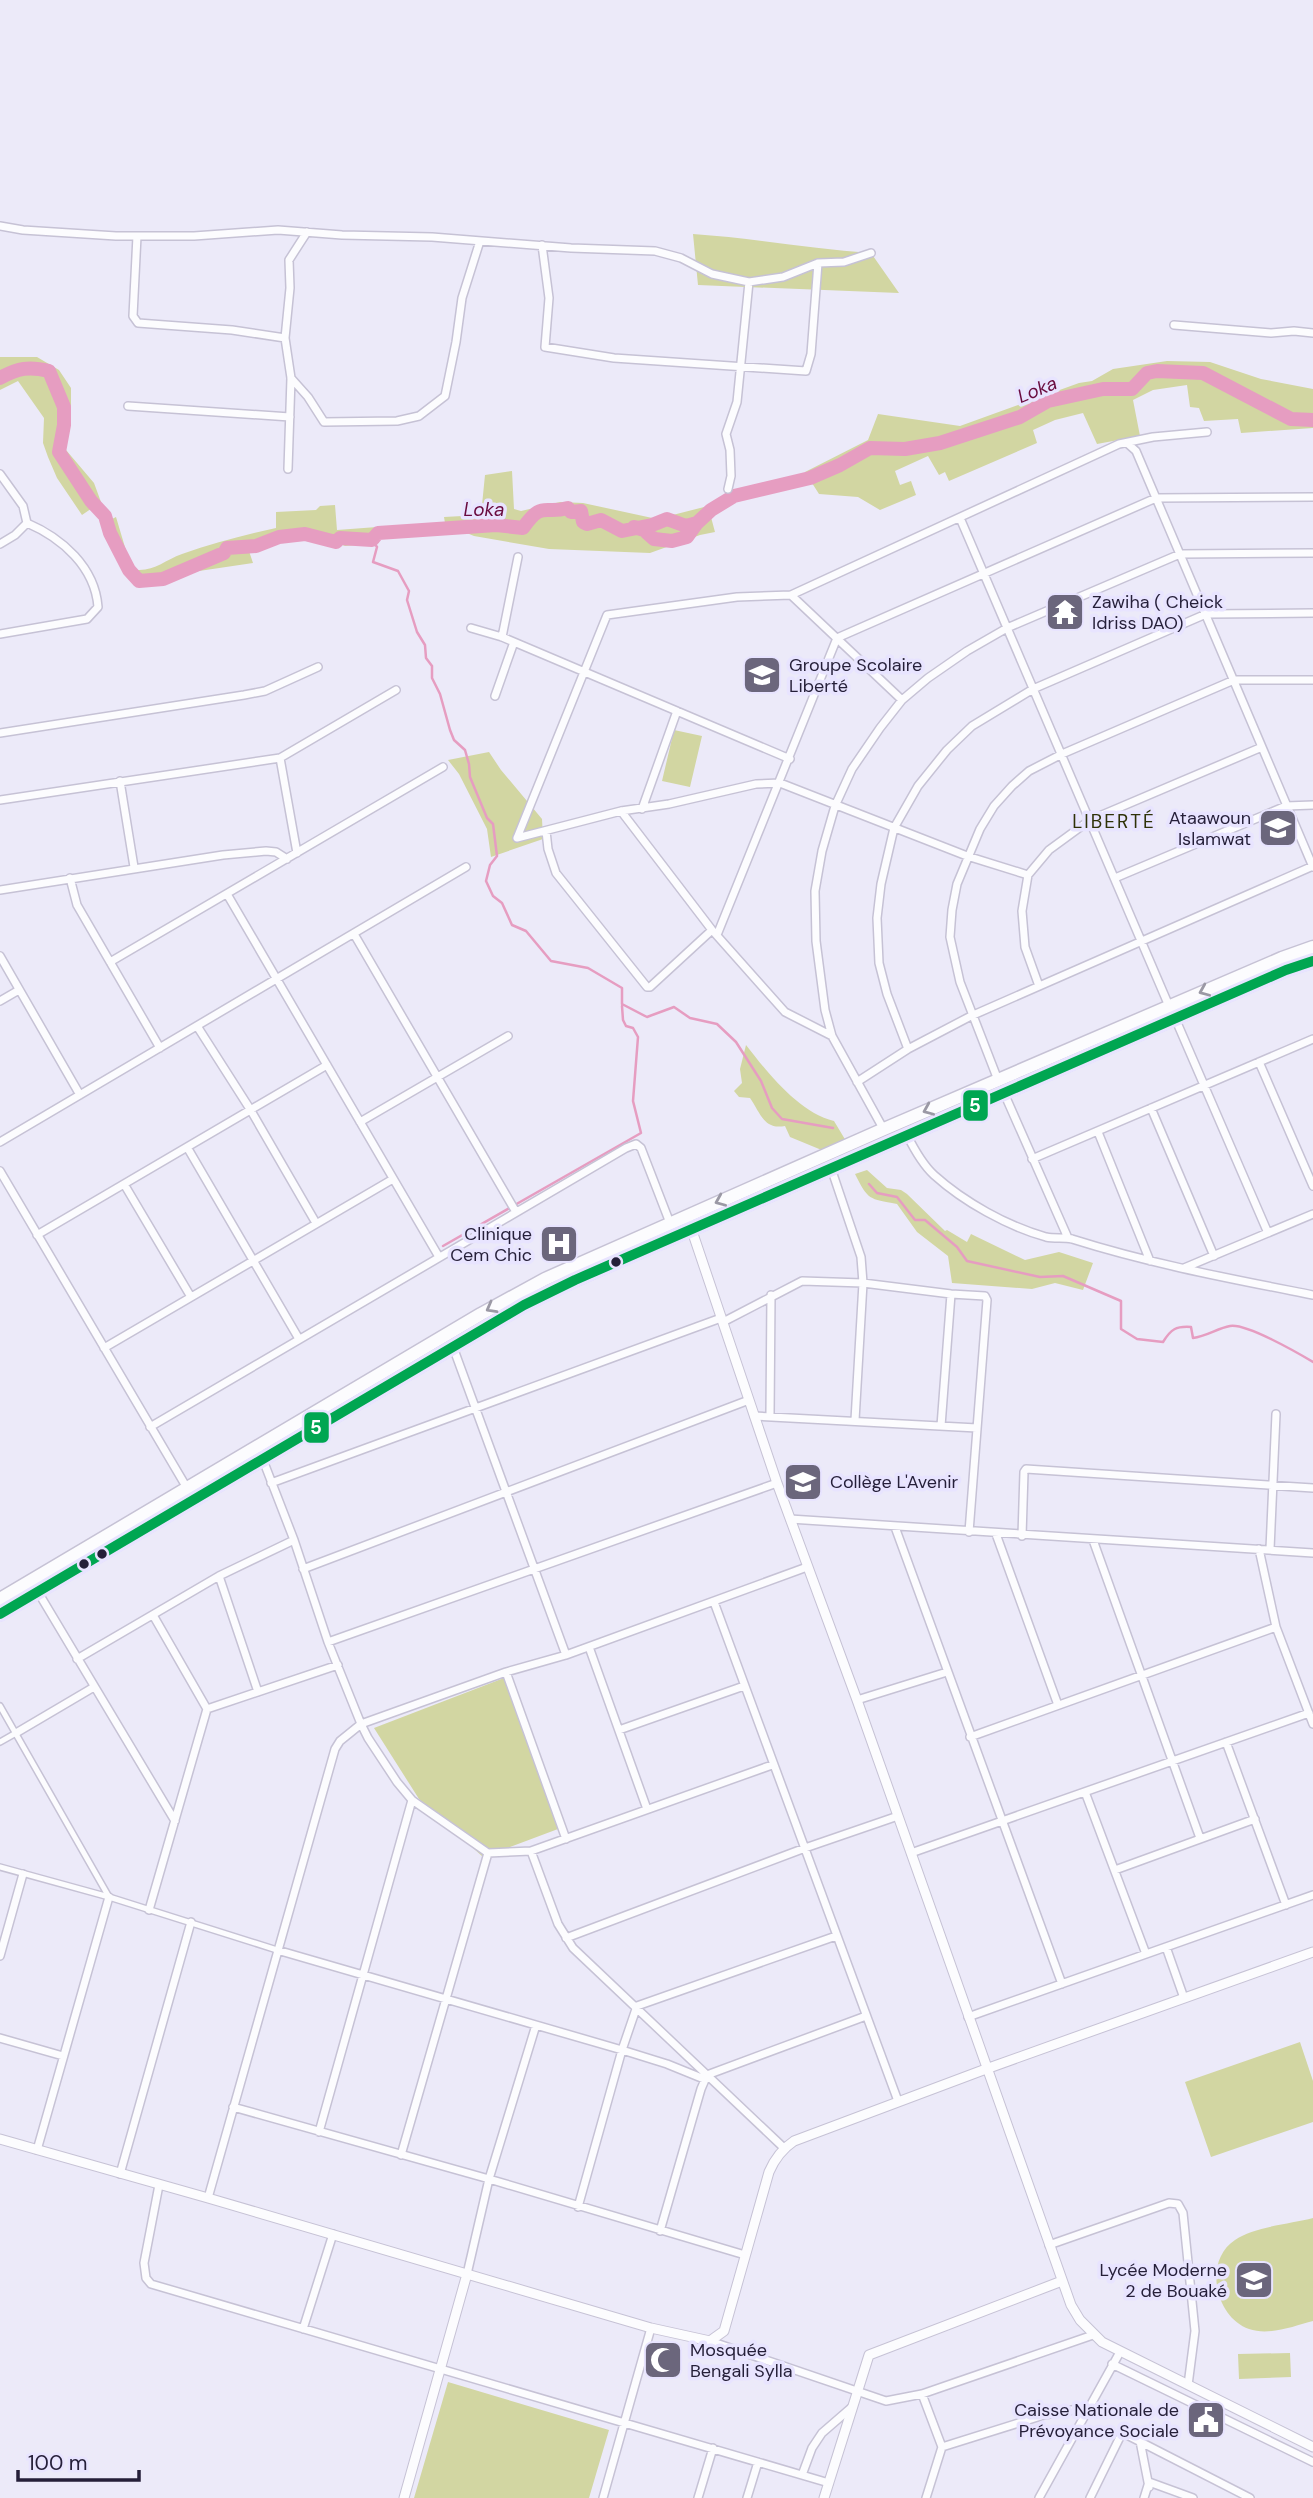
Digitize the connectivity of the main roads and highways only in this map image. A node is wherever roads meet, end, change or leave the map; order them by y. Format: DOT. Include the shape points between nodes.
graph roads {
  1 [pos="1313,947"];
  2 [pos="1313,961"];
  3 [pos="887,1135"];
  4 [pos="0,1599"];
  5 [pos="0,1614"];
  1 -- 3 [label="highway, one-way" via="998,1080"];
  2 -- 3 [label="highway" via="906,1135"];
  3 -- 4 [label="highway, one-way" via="670,1223 517,1294"];
  3 -- 5 [label="highway" via="831,1168 524,1305"];
}
